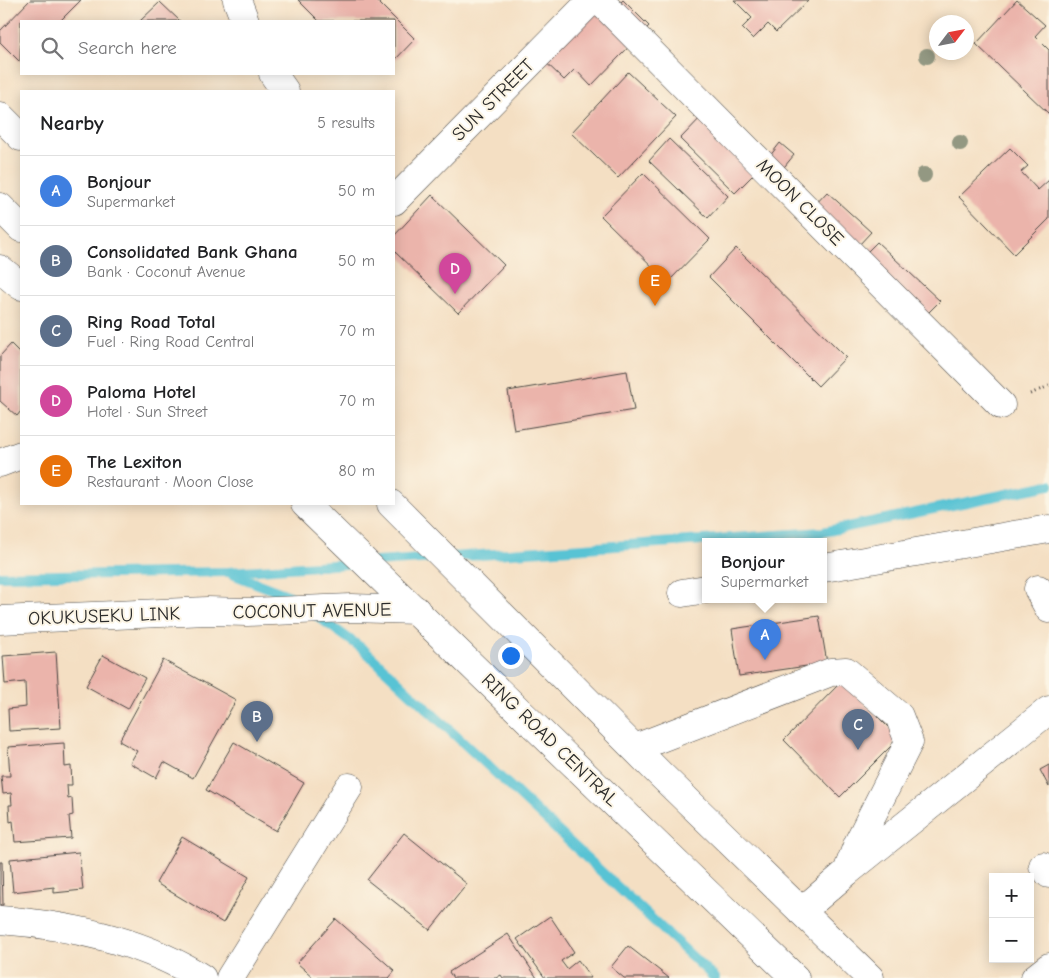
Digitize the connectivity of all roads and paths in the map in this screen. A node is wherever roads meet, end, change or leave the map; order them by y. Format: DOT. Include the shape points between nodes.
graph roads {
  1 [pos="236,0"];
  2 [pos="592,0"];
  3 [pos="599,0"];
  4 [pos="245,20"];
  5 [pos="274,75"];
  6 [pos="284,90"];
  7 [pos="0,116"];
  8 [pos="20,136"];
  9 [pos="395,199"];
  10 [pos="0,207"];
  11 [pos="20,227"];
  12 [pos="0,269"];
  13 [pos="20,285"];
  14 [pos="1001,405"];
  15 [pos="20,455"];
  16 [pos="0,463"];
  17 [pos="306,505"];
  18 [pos="396,508"];
  19 [pos="1049,529"];
  20 [pos="827,567"];
  21 [pos="416,610"];
  22 [pos="208,612"];
  23 [pos="0,620"];
  24 [pos="1049,710"];
  25 [pos="635,748"];
  26 [pos="349,787"];
  27 [pos="847,872"];
  28 [pos="802,911"];
  29 [pos="0,920"];
  30 [pos="1049,967"];
  31 [pos="202,978"];
  32 [pos="230,978"];
  33 [pos="795,978"];
  34 [pos="870,978"];
  35 [pos="1035,978"];
  1 -- 4 [label="street"];
  2 -- 9 [label="street, SUN STREET"];
  3 -- 14 [label="street, MOON CLOSE"];
  5 -- 6 [label="street"];
  7 -- 8 [label="street"];
  10 -- 11 [label="street"];
  12 -- 13 [label="street"];
  15 -- 16 [label="street"];
  17 -- 21 [label="street, RING ROAD CENTRAL"];
  18 -- 25 [label="street"];
  19 -- 20 [label="street"];
  21 -- 22 [label="street, COCONUT AVENUE" via="351,608"];
  21 -- 33 [label="street, RING ROAD CENTRAL"];
  22 -- 23 [label="street, OKUKUSEKU LINK"];
  24 -- 27 [label="street"];
  25 -- 27 [label="street" via="830,672 846,671 899,716 910,742 858,843"];
  25 -- 28 [label="street"];
  26 -- 32 [label="street"];
  27 -- 28 [label="street"];
  28 -- 34 [label="street"];
  29 -- 31 [label="street" via="38,923 123,942 187,968"];
  30 -- 35 [label="street"];
}
